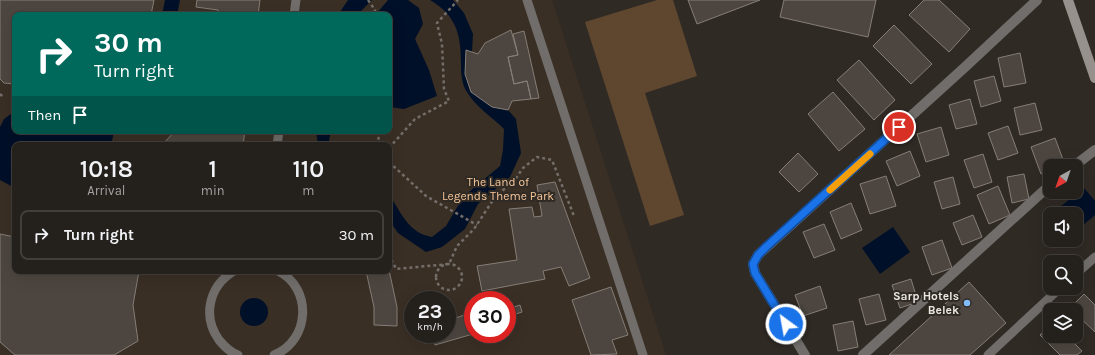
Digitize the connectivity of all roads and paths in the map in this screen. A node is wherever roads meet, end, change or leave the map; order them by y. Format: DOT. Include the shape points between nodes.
graph roads {
  1 [pos="296,0"];
  2 [pos="368,0"];
  3 [pos="458,0"];
  4 [pos="527,0"];
  5 [pos="1037,0"];
  6 [pos="1068,0"];
  7 [pos="294,12"];
  8 [pos="375,12"];
  9 [pos="1095,78"];
  10 [pos="0,94"];
  11 [pos="4,98"];
  12 [pos="392,145"];
  13 [pos="1095,150"];
  14 [pos="1083,159"];
  15 [pos="392,165"];
  16 [pos="1043,191"];
  17 [pos="574,216"];
  18 [pos="477,225"];
  19 [pos="1095,256"];
  20 [pos="392,260"];
  21 [pos="449,264"];
  22 [pos="1083,267"];
  23 [pos="229,274"];
  24 [pos="284,274"];
  25 [pos="1052,295"];
  26 [pos="238,355"];
  27 [pos="274,355"];
  28 [pos="643,355"];
  29 [pos="805,355"];
  30 [pos="863,355"];
  31 [pos="988,355"];
  1 -- 7 [label="lane"];
  2 -- 8 [label="path"];
  3 -- 12 [label="path" via="438,23 442,44 444,89 449,101 415,119"];
  4 -- 28 [label="lane"];
  5 -- 29 [label="street" via="758,255 753,264 755,273"];
  6 -- 9 [label="street"];
  10 -- 11 [label="path"];
  13 -- 14 [label="street"];
  15 -- 18 [label="path" via="426,196"];
  16 -- 30 [label="street"];
  17 -- 18 [label="path" via="552,160 537,157 523,168 512,184 497,194"];
  18 -- 21 [label="path" via="457,246"];
  19 -- 22 [label="lane"];
  20 -- 21 [label="path" via="396,269"];
  21 -- 21 [label="path" via="438,270 436,277 441,288 449,290 460,283 461,275 457,267"];
  23 -- 26 [label="lane" via="216,288 210,302 210,318 214,332 223,345"];
  24 -- 27 [label="lane" via="295,285 302,299 304,314 300,330 292,343"];
  25 -- 31 [label="lane"];
}
